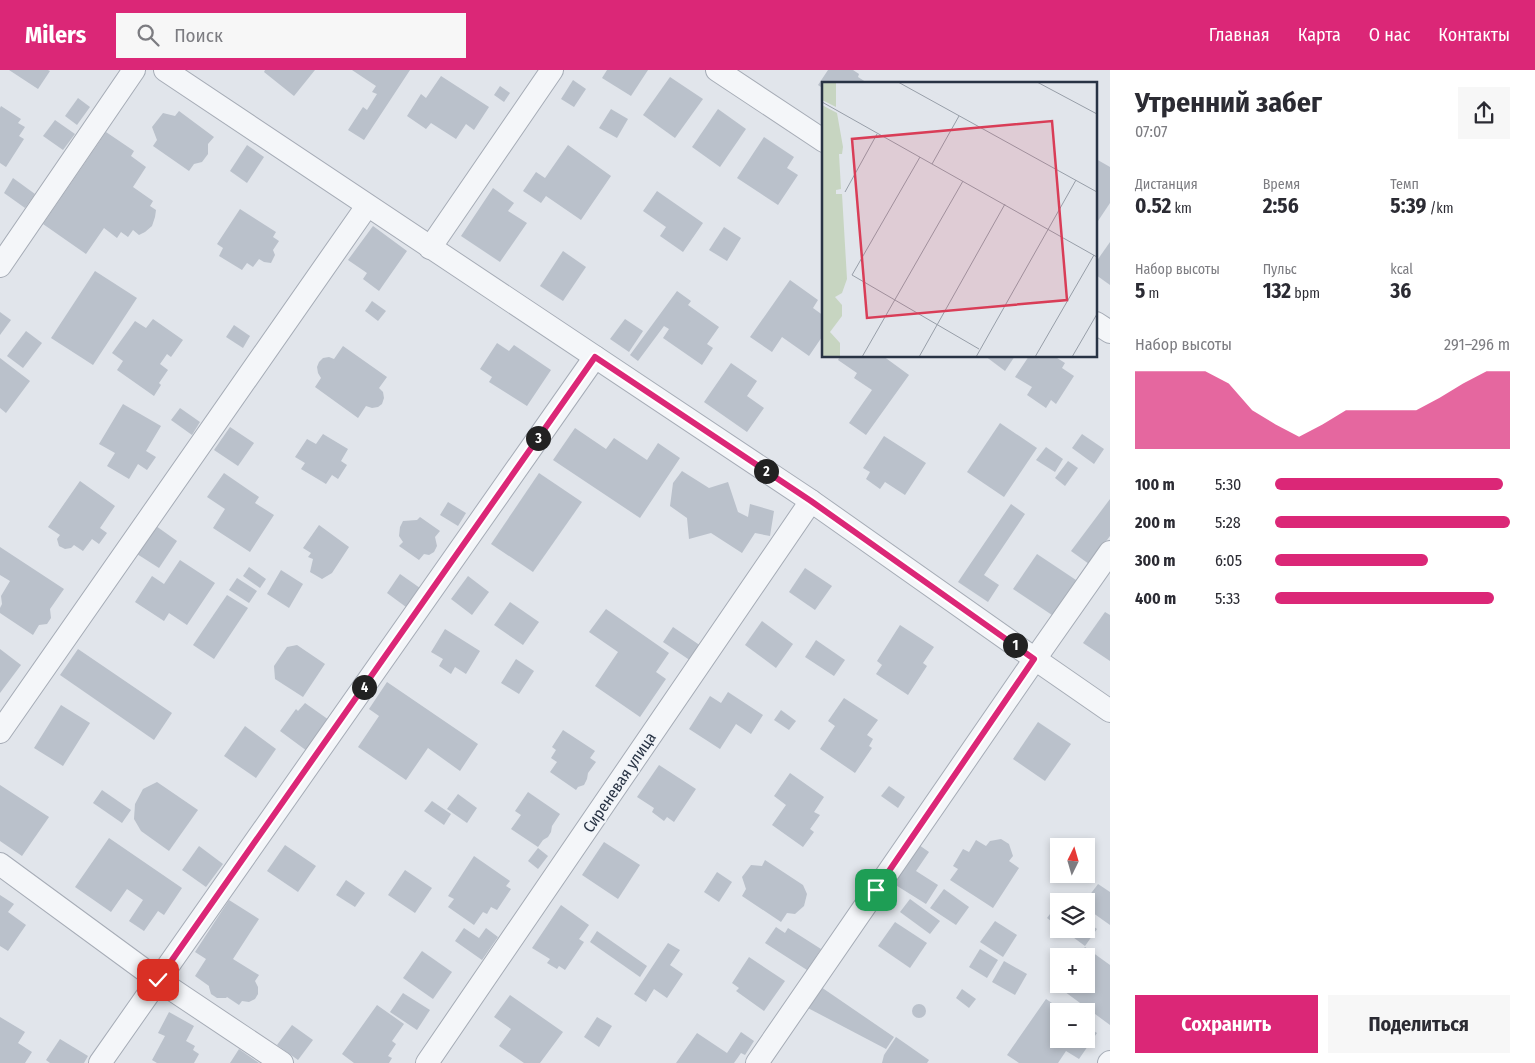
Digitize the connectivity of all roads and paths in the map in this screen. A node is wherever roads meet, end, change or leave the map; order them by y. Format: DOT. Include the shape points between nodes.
graph roads {
  1 [pos="134,70"];
  2 [pos="165,70"];
  3 [pos="552,70"];
  4 [pos="717,70"];
  5 [pos="822,140"];
  6 [pos="367,206"];
  7 [pos="430,248"];
  8 [pos="0,266"];
  9 [pos="1098,324"];
  10 [pos="1110,332"];
  11 [pos="595,357"];
  12 [pos="811,501"];
  13 [pos="1110,552"];
  14 [pos="1034,659"];
  15 [pos="1110,711"];
  16 [pos="0,732"];
  17 [pos="0,864"];
  18 [pos="158,980"];
  19 [pos="100,1063"];
  20 [pos="282,1063"];
  21 [pos="427,1063"];
  22 [pos="756,1063"];
  1 -- 8 [label="street"];
  2 -- 6 [label="street"];
  3 -- 7 [label="street"];
  4 -- 5 [label="street"];
  6 -- 7 [label="street"];
  6 -- 16 [label="street"];
  7 -- 11 [label="street"];
  9 -- 10 [label="street"];
  11 -- 12 [label="street"];
  11 -- 18 [label="street"];
  12 -- 14 [label="street"];
  12 -- 21 [label="street, Сиреневая улица"];
  13 -- 14 [label="street"];
  14 -- 15 [label="street"];
  14 -- 22 [label="street"];
  17 -- 18 [label="street"];
  18 -- 19 [label="street"];
  18 -- 20 [label="street"];
}
